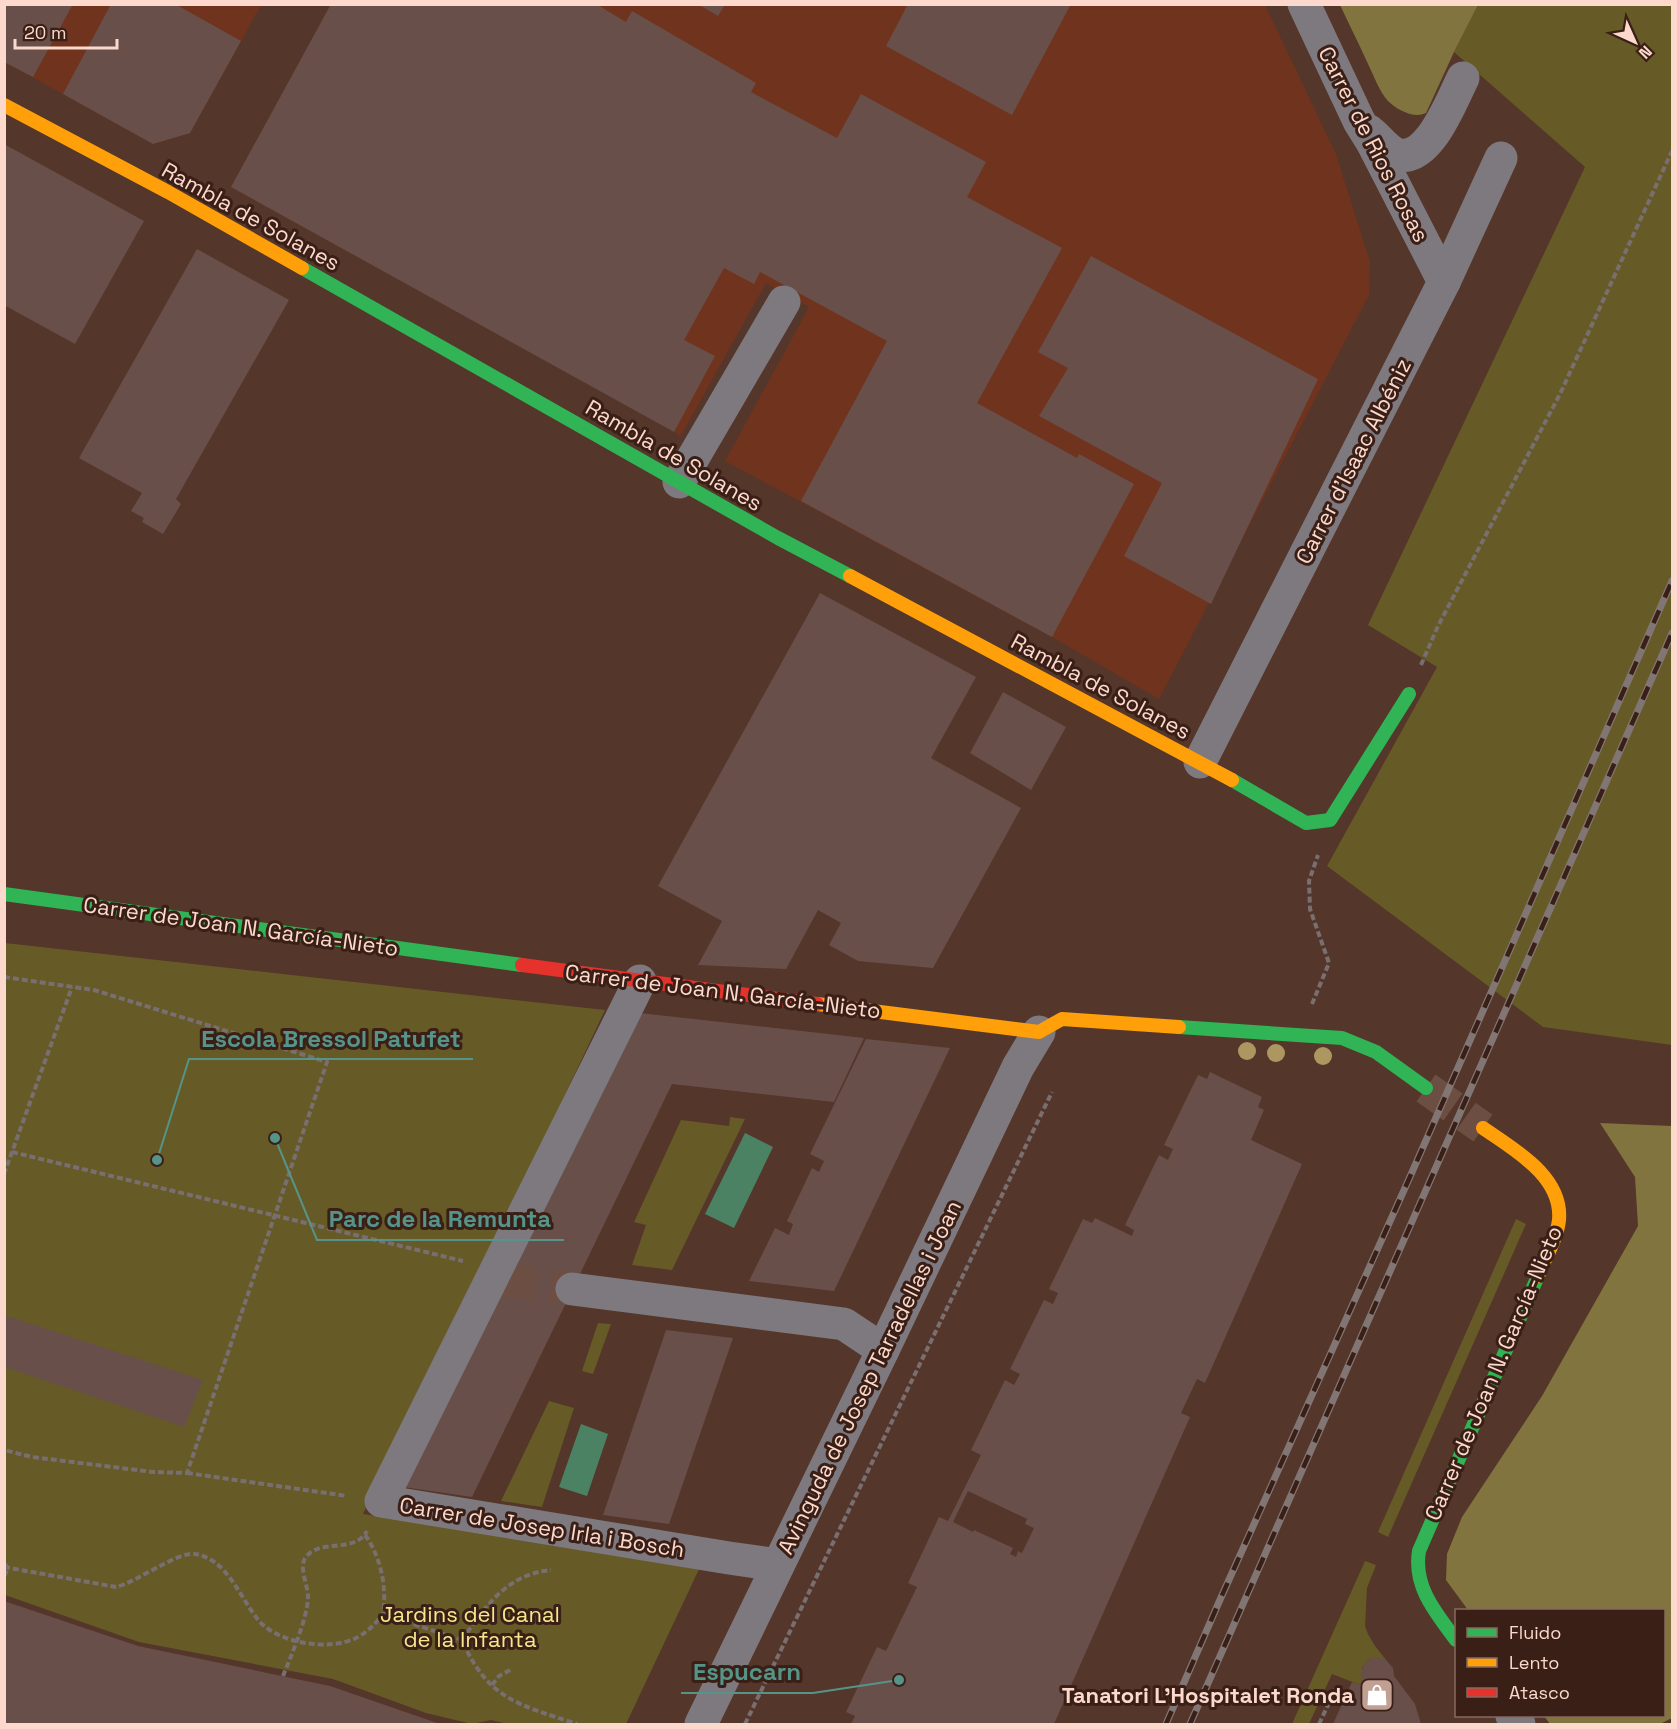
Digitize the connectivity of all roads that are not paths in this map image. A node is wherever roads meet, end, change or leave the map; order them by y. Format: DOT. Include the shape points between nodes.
graph roads {
  1 [pos="1304,4"];
  2 [pos="1463,78"];
  3 [pos="4,105"];
  4 [pos="1359,121"];
  5 [pos="1501,158"];
  6 [pos="1444,282"];
  7 [pos="784,302"];
  8 [pos="679,482"];
  9 [pos="1409,694"];
  10 [pos="1200,762"];
  11 [pos="4,894"];
  12 [pos="640,981"];
  13 [pos="1039,1032"];
  14 [pos="1426,1088"];
  15 [pos="1482,1128"];
  16 [pos="572,1289"];
  17 [pos="883,1350"];
  18 [pos="778,1565"];
  19 [pos="1455,1639"];
  20 [pos="701,1725"];
  1 -- 4 [label="street, Carrer de Rios Rosas"];
  2 -- 4 [label="street" via="1435,132 1421,149 1409,155 1394,153"];
  3 -- 8 [label="street, Rambla de Solanes" via="168,192"];
  4 -- 6 [label="street, Carrer de Rios Rosas"];
  5 -- 6 [label="street, Carrer d'Isaac Albéniz"];
  6 -- 10 [label="street, Carrer d'Isaac Albéniz"];
  7 -- 8 [label="street"];
  8 -- 10 [label="street, Rambla de Solanes"];
  9 -- 10 [label="street, Rambla de Solanes" via="1330,820 1306,823"];
  11 -- 12 [label="street, Carrer de Joan N. García-Nieto"];
  12 -- 13 [label="street, Carrer de Joan N. García-Nieto"];
  12 -- 18 [label="street, Carrer de Josep Irla i Bosch" via="375,1513"];
  13 -- 14 [label="street" via="1062,1019 1342,1038 1376,1052"];
  13 -- 17 [label="street, Avinguda de Josep Tarradellas i Joan" via="1018,1067"];
  15 -- 19 [label="street, Carrer de Joan N. García-Nieto" via="1541,1171 1554,1191 1559,1218 1550,1248 1419,1551 1420,1584"];
  16 -- 17 [label="street" via="844,1324"];
  17 -- 18 [label="street, Avinguda de Josep Tarradellas i Joan"];
  18 -- 20 [label="street, Avinguda de Josep Tarradellas i Joan"];
}
